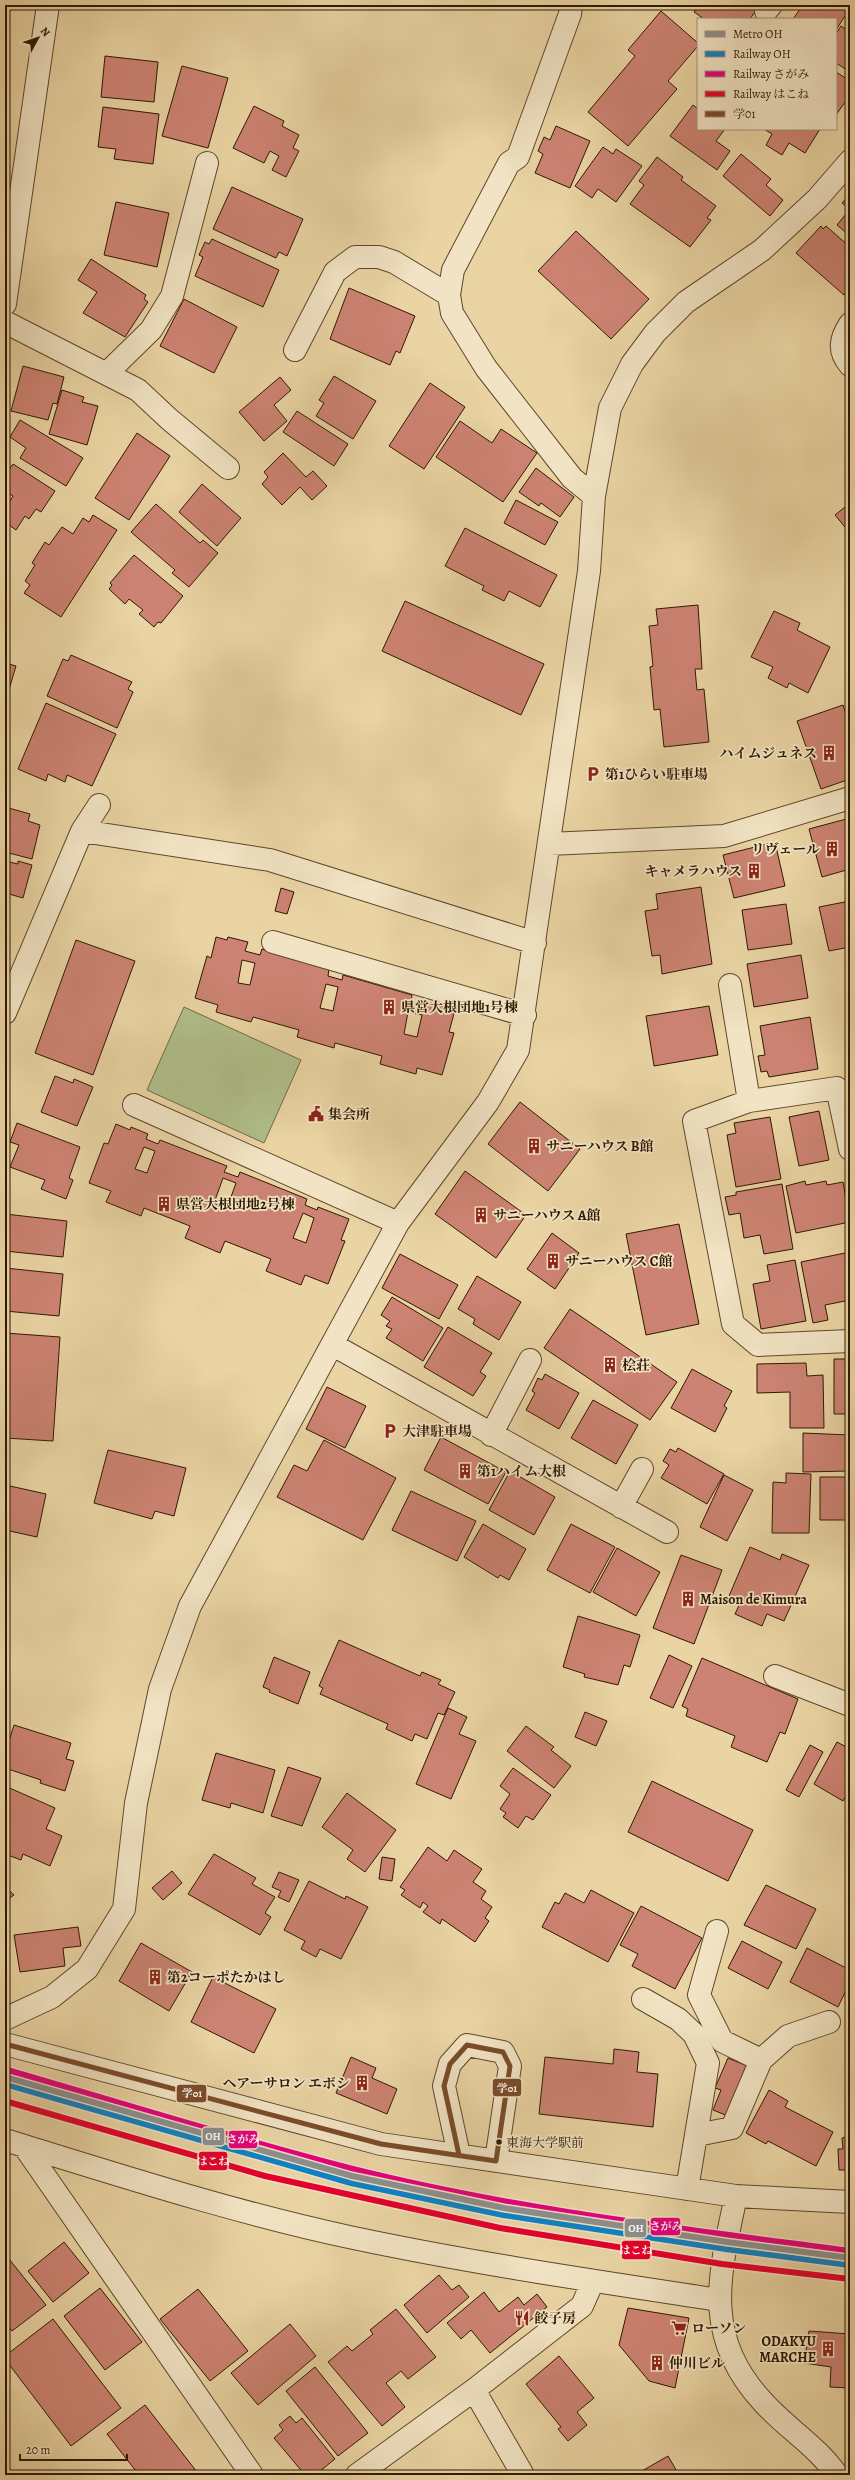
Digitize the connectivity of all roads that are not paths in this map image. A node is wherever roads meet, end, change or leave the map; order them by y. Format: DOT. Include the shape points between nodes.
graph roads {
  1 [pos="48,5"];
  2 [pos="571,5"];
  3 [pos="850,160"];
  4 [pos="207,163"];
  5 [pos="11,223"];
  6 [pos="450,295"];
  7 [pos="5,304"];
  8 [pos="5,322"];
  9 [pos="850,324"];
  10 [pos="295,350"];
  11 [pos="850,365"];
  12 [pos="107,373"];
  13 [pos="228,468"];
  14 [pos="594,496"];
  15 [pos="850,798"];
  16 [pos="99,804"];
  17 [pos="82,832"];
  18 [pos="549,844"];
  19 [pos="273,942"];
  20 [pos="535,943"];
  21 [pos="730,985"];
  22 [pos="5,1010"];
  23 [pos="525,1015"];
  24 [pos="749,1101"];
  25 [pos="134,1105"];
  26 [pos="850,1149"];
  27 [pos="398,1223"];
  28 [pos="850,1341"];
  29 [pos="333,1345"];
  30 [pos="530,1360"];
  31 [pos="491,1435"];
  32 [pos="642,1469"];
  33 [pos="621,1507"];
  34 [pos="667,1532"];
  35 [pos="775,1676"];
  36 [pos="850,1705"];
  37 [pos="717,1931"];
  38 [pos="643,1999"];
  39 [pos="5,2019"];
  40 [pos="829,2022"];
  41 [pos="5,2044"];
  42 [pos="761,2060"];
  43 [pos="696,2136"];
  44 [pos="14,2143"];
  45 [pos="460,2155"];
  46 [pos="496,2161"];
  47 [pos="687,2189"];
  48 [pos="736,2196"];
  49 [pos="850,2202"];
  50 [pos="592,2280"];
  51 [pos="719,2300"];
  52 [pos="474,2390"];
  53 [pos="252,2475"];
  54 [pos="357,2475"];
  55 [pos="522,2475"];
  56 [pos="837,2475"];
  1 -- 5 [label="street"];
  2 -- 6 [label="street" via="570,14 518,156 509,163 453,270"];
  3 -- 14 [label="street" via="817,199 762,250 686,302 655,333 632,364 610,408"];
  4 -- 12 [label="street" via="172,296 151,330"];
  5 -- 7 [label="street"];
  6 -- 10 [label="street" via="394,262 379,257 355,257 335,272"];
  6 -- 14 [label="street" via="452,313 486,368 572,478"];
  8 -- 12 [label="street"];
  9 -- 11 [label="street" via="840,347 843,357"];
  12 -- 13 [label="street" via="138,390"];
  14 -- 18 [label="street" via="589,571"];
  15 -- 18 [label="street" via="724,836"];
  16 -- 17 [label="street"];
  17 -- 20 [label="street" via="270,860"];
  17 -- 22 [label="street"];
  18 -- 20 [label="street"];
  19 -- 23 [label="street"];
  20 -- 23 [label="street"];
  21 -- 24 [label="street"];
  23 -- 27 [label="street" via="518,1050 488,1102"];
  24 -- 26 [label="street" via="837,1088"];
  24 -- 28 [label="street" via="694,1121 733,1324 758,1345"];
  25 -- 27 [label="street"];
  27 -- 29 [label="street"];
  29 -- 31 [label="street"];
  29 -- 39 [label="street" via="190,1606 160,1689 136,1802 124,1909 87,1969 52,1997"];
  30 -- 31 [label="street"];
  31 -- 33 [label="street"];
  32 -- 33 [label="street"];
  33 -- 34 [label="street"];
  35 -- 36 [label="street"];
  37 -- 42 [label="street" via="699,1995 722,2041"];
  38 -- 43 [label="street" via="678,2019 694,2034 708,2063"];
  40 -- 42 [label="street" via="788,2036"];
  41 -- 45 [label="street" via="381,2144"];
  42 -- 43 [label="street" via="732,2128"];
  43 -- 47 [label="street"];
  44 -- 50 [label="street" via="229,2206 348,2236 499,2267"];
  44 -- 53 [label="street"];
  45 -- 46 [label="street"];
  45 -- 46 [label="street" via="444,2086 450,2064 467,2045 503,2052 510,2066"];
  46 -- 47 [label="street"];
  47 -- 48 [label="street"];
  48 -- 49 [label="street"];
  48 -- 51 [label="street" via="722,2264"];
  50 -- 51 [label="street"];
  50 -- 52 [label="street" via="582,2306"];
  51 -- 56 [label="street" via="724,2337 738,2371 764,2403 799,2433"];
  52 -- 54 [label="street"];
  52 -- 55 [label="street"];
}
